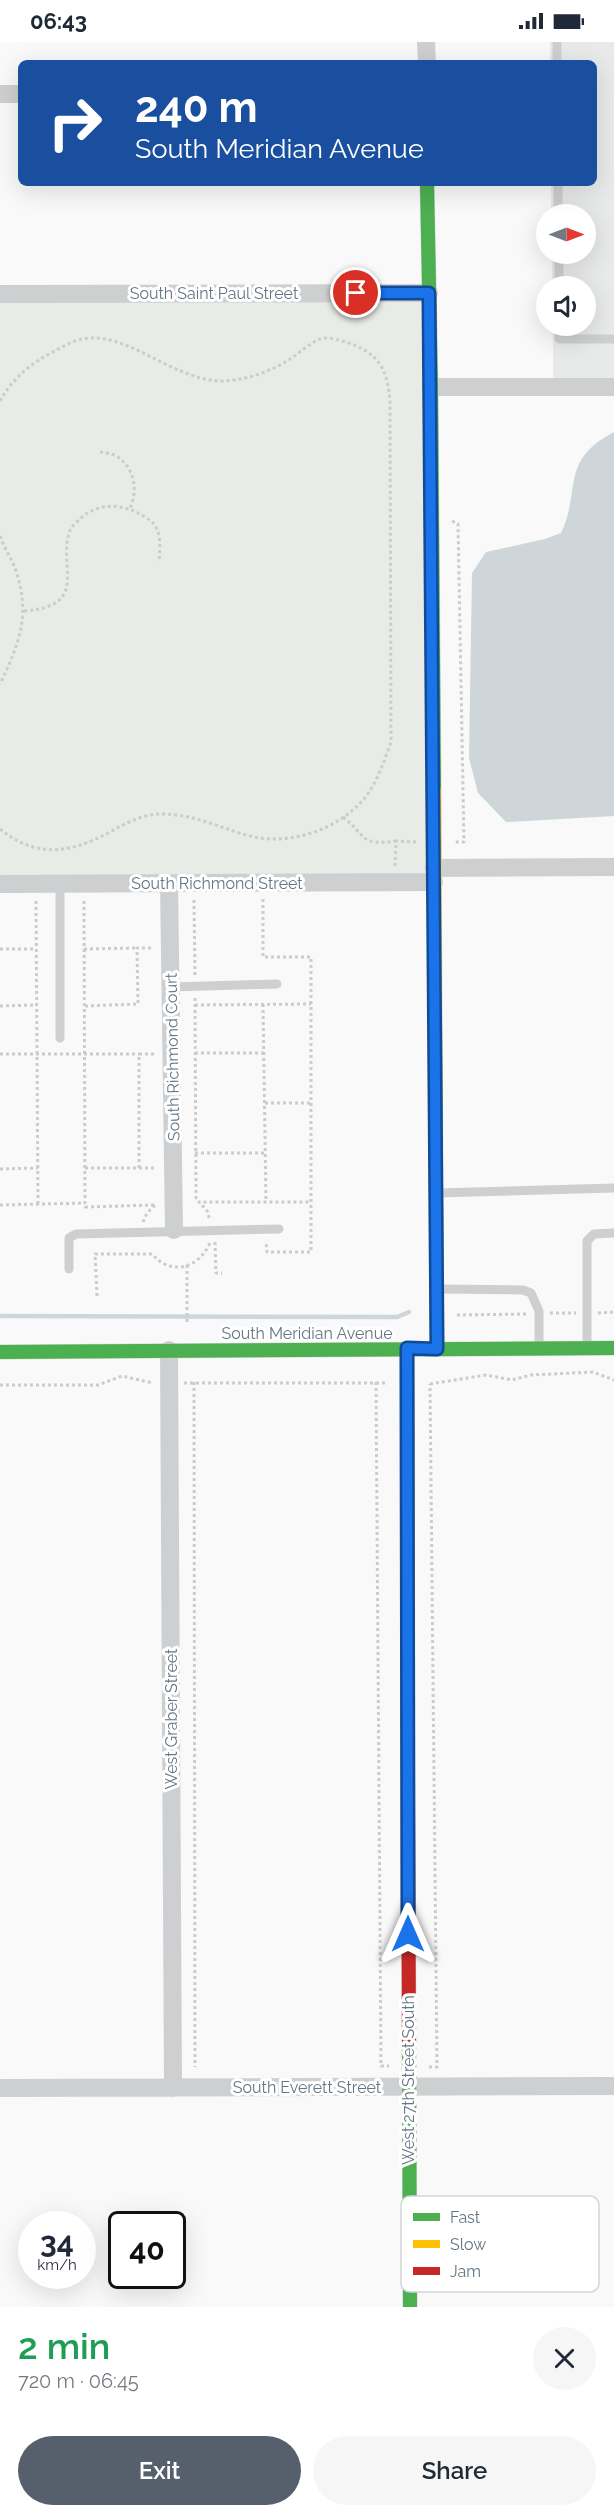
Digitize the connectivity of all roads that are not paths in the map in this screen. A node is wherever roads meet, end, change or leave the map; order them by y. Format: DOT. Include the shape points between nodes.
graph roads {
  1 [pos="426,42"];
  2 [pos="557,42"];
  3 [pos="427,60"];
  4 [pos="557,60"];
  5 [pos="0,94"];
  6 [pos="18,94"];
  7 [pos="427,186"];
  8 [pos="558,186"];
  9 [pos="558,204"];
  10 [pos="429,293"];
  11 [pos="0,294"];
  12 [pos="559,336"];
  13 [pos="614,339"];
  14 [pos="431,387"];
  15 [pos="614,387"];
  16 [pos="614,867"];
  17 [pos="434,875"];
  18 [pos="60,883"];
  19 [pos="169,883"];
  20 [pos="0,884"];
  21 [pos="277,984"];
  22 [pos="171,987"];
  23 [pos="60,1038"];
  24 [pos="614,1188"];
  25 [pos="436,1193"];
  26 [pos="279,1228"];
  27 [pos="174,1230"];
  28 [pos="614,1233"];
  29 [pos="69,1269"];
  30 [pos="436,1289"];
  31 [pos="407,1348"];
  32 [pos="539,1348"];
  33 [pos="587,1348"];
  34 [pos="614,1348"];
  35 [pos="437,1349"];
  36 [pos="169,1350"];
  37 [pos="0,1352"];
  38 [pos="614,2086"];
  39 [pos="408,2087"];
  40 [pos="0,2088"];
  41 [pos="173,2088"];
  42 [pos="409,2196"];
  43 [pos="410,2292"];
  44 [pos="410,2307"];
  1 -- 3 [label="street"];
  2 -- 4 [label="lane"];
  5 -- 6 [label="street"];
  7 -- 10 [label="street"];
  8 -- 9 [label="lane"];
  10 -- 11 [label="street, South Saint Paul Street"];
  10 -- 14 [label="street"];
  12 -- 13 [label="lane"];
  14 -- 15 [label="street"];
  14 -- 17 [label="street"];
  16 -- 17 [label="street, South Richmond Street"];
  17 -- 19 [label="street, South Richmond Street"];
  17 -- 25 [label="street"];
  18 -- 19 [label="street, South Richmond Street"];
  18 -- 20 [label="street, South Richmond Street"];
  18 -- 23 [label="lane"];
  19 -- 22 [label="street, South Richmond Court"];
  21 -- 22 [label="lane"];
  22 -- 27 [label="street, South Richmond Court"];
  24 -- 25 [label="lane"];
  25 -- 30 [label="street"];
  26 -- 27 [label="lane"];
  27 -- 29 [label="lane" via="76,1234 69,1238"];
  28 -- 33 [label="lane" via="594,1234 587,1241"];
  30 -- 32 [label="lane" via="531,1293 539,1311"];
  30 -- 35 [label="street"];
  31 -- 35 [label="street, South Meridian Avenue"];
  31 -- 36 [label="street, South Meridian Avenue"];
  31 -- 39 [label="street, West 27th Street South"];
  32 -- 33 [label="street, South Meridian Avenue"];
  32 -- 35 [label="street, South Meridian Avenue"];
  33 -- 34 [label="street, South Meridian Avenue"];
  36 -- 37 [label="street, South Meridian Avenue"];
  36 -- 41 [label="street, West Graber Street"];
  38 -- 39 [label="street, South Everett Street"];
  39 -- 41 [label="street, South Everett Street"];
  39 -- 42 [label="street, West 27th Street South"];
  40 -- 41 [label="street, South Everett Street"];
  43 -- 44 [label="street, West 27th Street South"];
}
